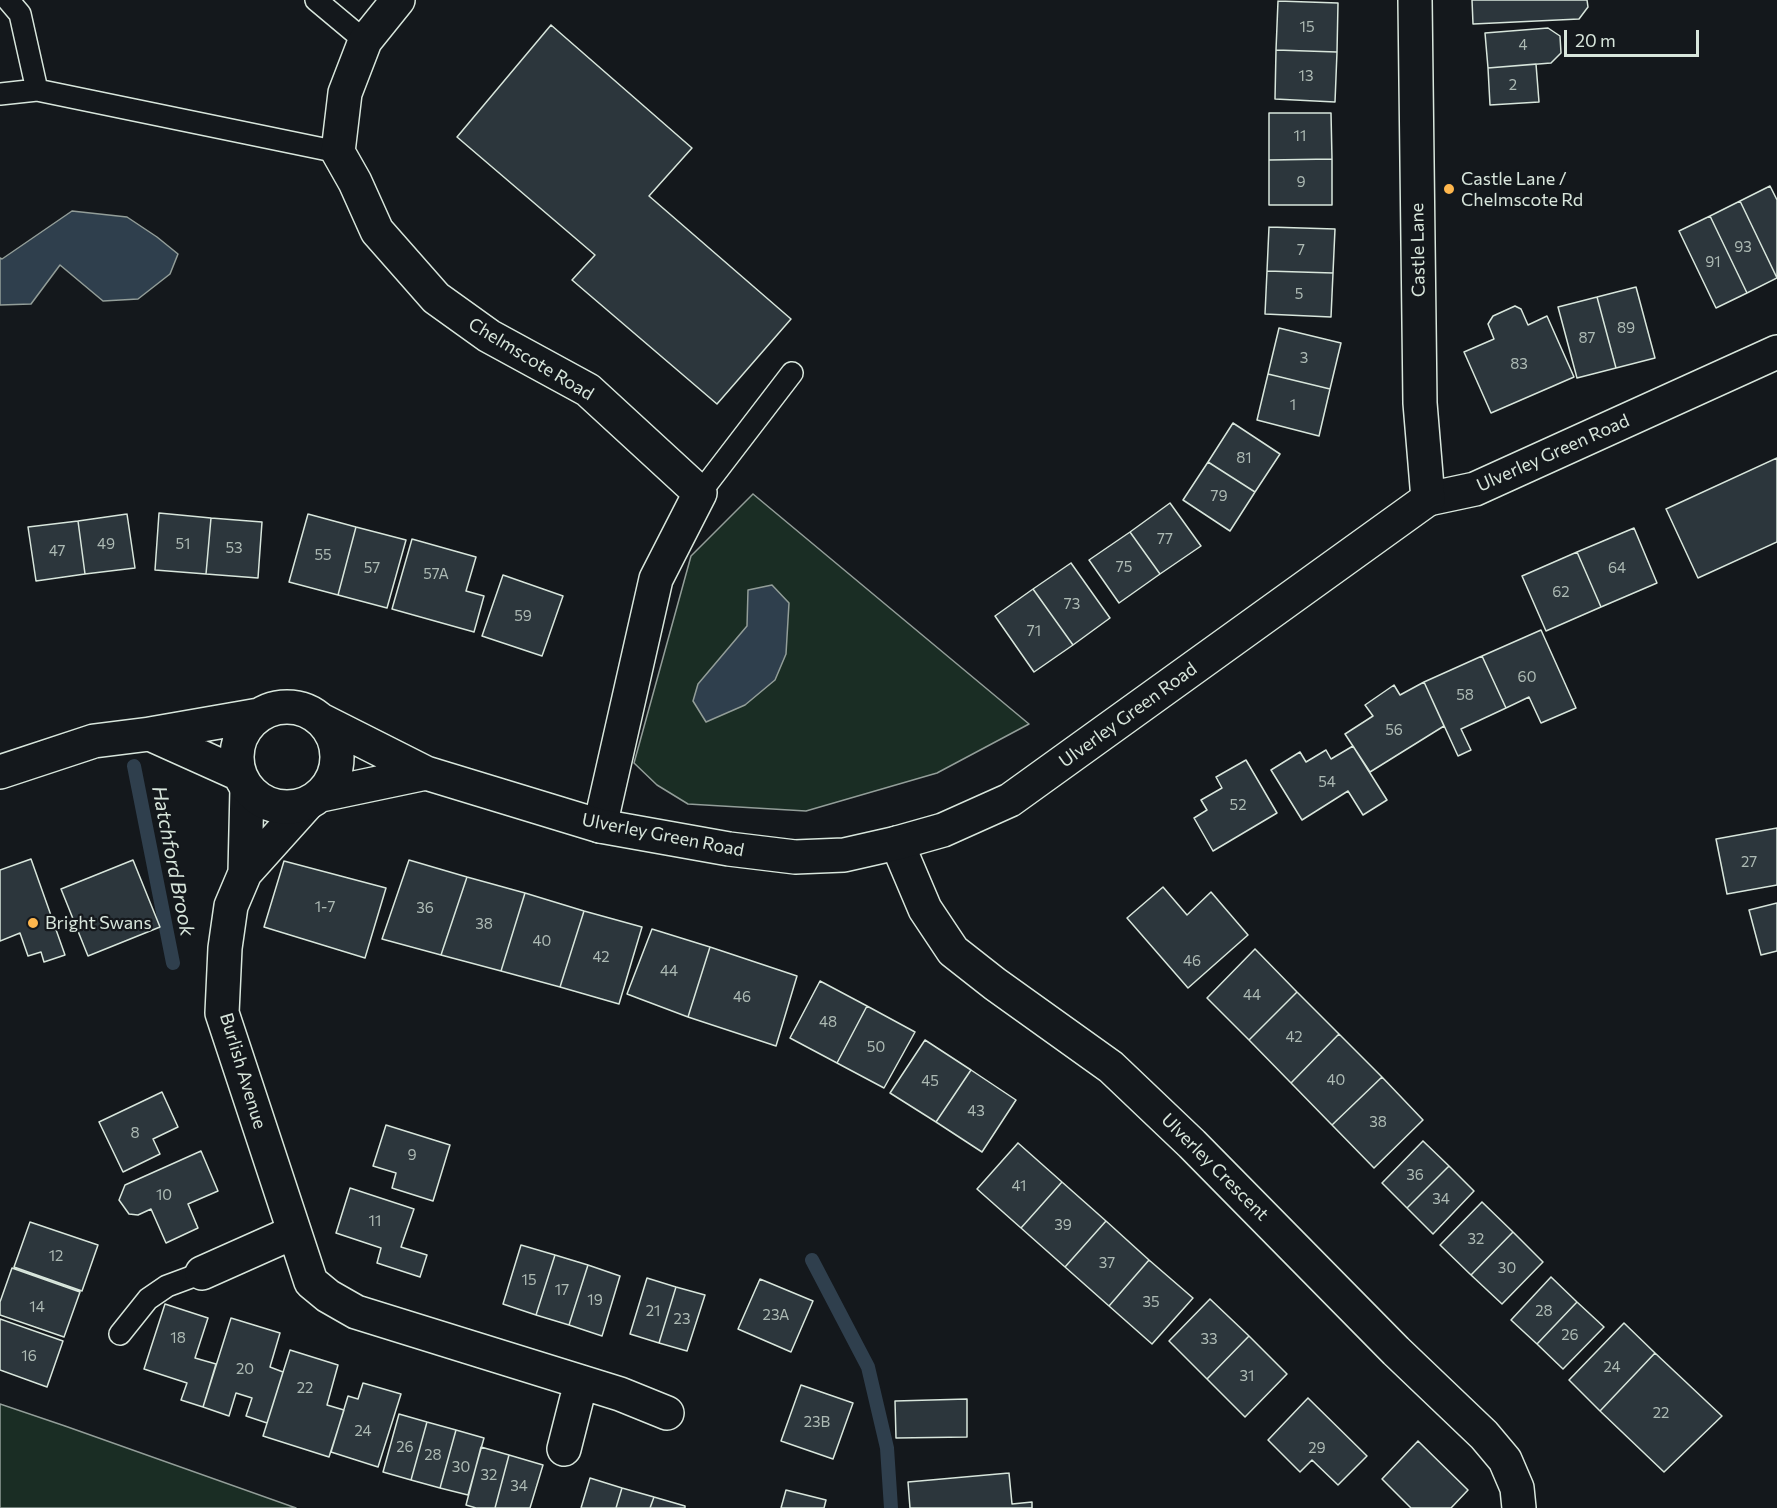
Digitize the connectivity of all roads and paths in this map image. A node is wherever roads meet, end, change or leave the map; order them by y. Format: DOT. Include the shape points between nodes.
graph roads {
  1 [pos="8,0"];
  2 [pos="316,0"];
  3 [pos="398,0"];
  4 [pos="1415,0"];
  5 [pos="365,41"];
  6 [pos="37,90"];
  7 [pos="0,94"];
  8 [pos="338,152"];
  9 [pos="1777,352"];
  10 [pos="792,373"];
  11 [pos="700,493"];
  12 [pos="1428,499"];
  13 [pos="259,715"];
  14 [pos="321,720"];
  15 [pos="150,735"];
  16 [pos="0,772"];
  17 [pos="426,773"];
  18 [pos="243,781"];
  19 [pos="314,799"];
  20 [pos="600,826"];
  21 [pos="897,843"];
  22 [pos="245,873"];
  23 [pos="294,1232"];
  24 [pos="202,1273"];
  25 [pos="120,1334"];
  26 [pos="581,1382"];
  27 [pos="667,1413"];
  28 [pos="564,1449"];
  29 [pos="1519,1508"];
  1 -- 6 [label="lane" via="20,14"];
  2 -- 5 [label="lane"];
  3 -- 5 [label="street"];
  4 -- 12 [label="street, Castle Lane" via="1420,403"];
  5 -- 8 [label="street" via="345,93"];
  6 -- 7 [label="lane"];
  6 -- 8 [label="lane"];
  8 -- 11 [label="street, Chelmscote Road" via="376,231 436,298 489,336 588,390"];
  9 -- 12 [label="street, Ulverley Green Road" via="1475,489"];
  10 -- 11 [label="lane"];
  11 -- 20 [label="street" via="656,579"];
  12 -- 21 [label="street, Ulverley Green Road" via="1010,800 943,830"];
  13 -- 14 [label="street" via="291,707"];
  13 -- 15 [label="street"];
  13 -- 18 [label="street" via="240,741 237,757"];
  14 -- 17 [label="street, Ulverley Green Road"];
  14 -- 19 [label="street" via="332,733 338,766 331,782"];
  15 -- 16 [label="street" via="94,741"];
  15 -- 18 [label="street"];
  17 -- 19 [label="street, Ulverley Green Road"];
  17 -- 20 [label="street, Ulverley Green Road"];
  18 -- 19 [label="street" via="258,799 274,807 291,808"];
  18 -- 22 [label="street, Burlish Avenue"];
  19 -- 22 [label="street, Burlish Avenue"];
  20 -- 21 [label="street, Ulverley Green Road" via="795,857 844,855"];
  21 -- 29 [label="street, Ulverley Crescent" via="925,909 952,951 1111,1067 1192,1144 1484,1436 1505,1460 1517,1488"];
  22 -- 23 [label="street, Burlish Avenue" via="231,906 222,1012"];
  23 -- 24 [label="street"];
  23 -- 26 [label="street, Burlish Avenue" via="311,1282 356,1312"];
  24 -- 25 [label="lane" via="167,1286 148,1299"];
  26 -- 27 [label="street, Burlish Avenue"];
  26 -- 28 [label="street"];
}
